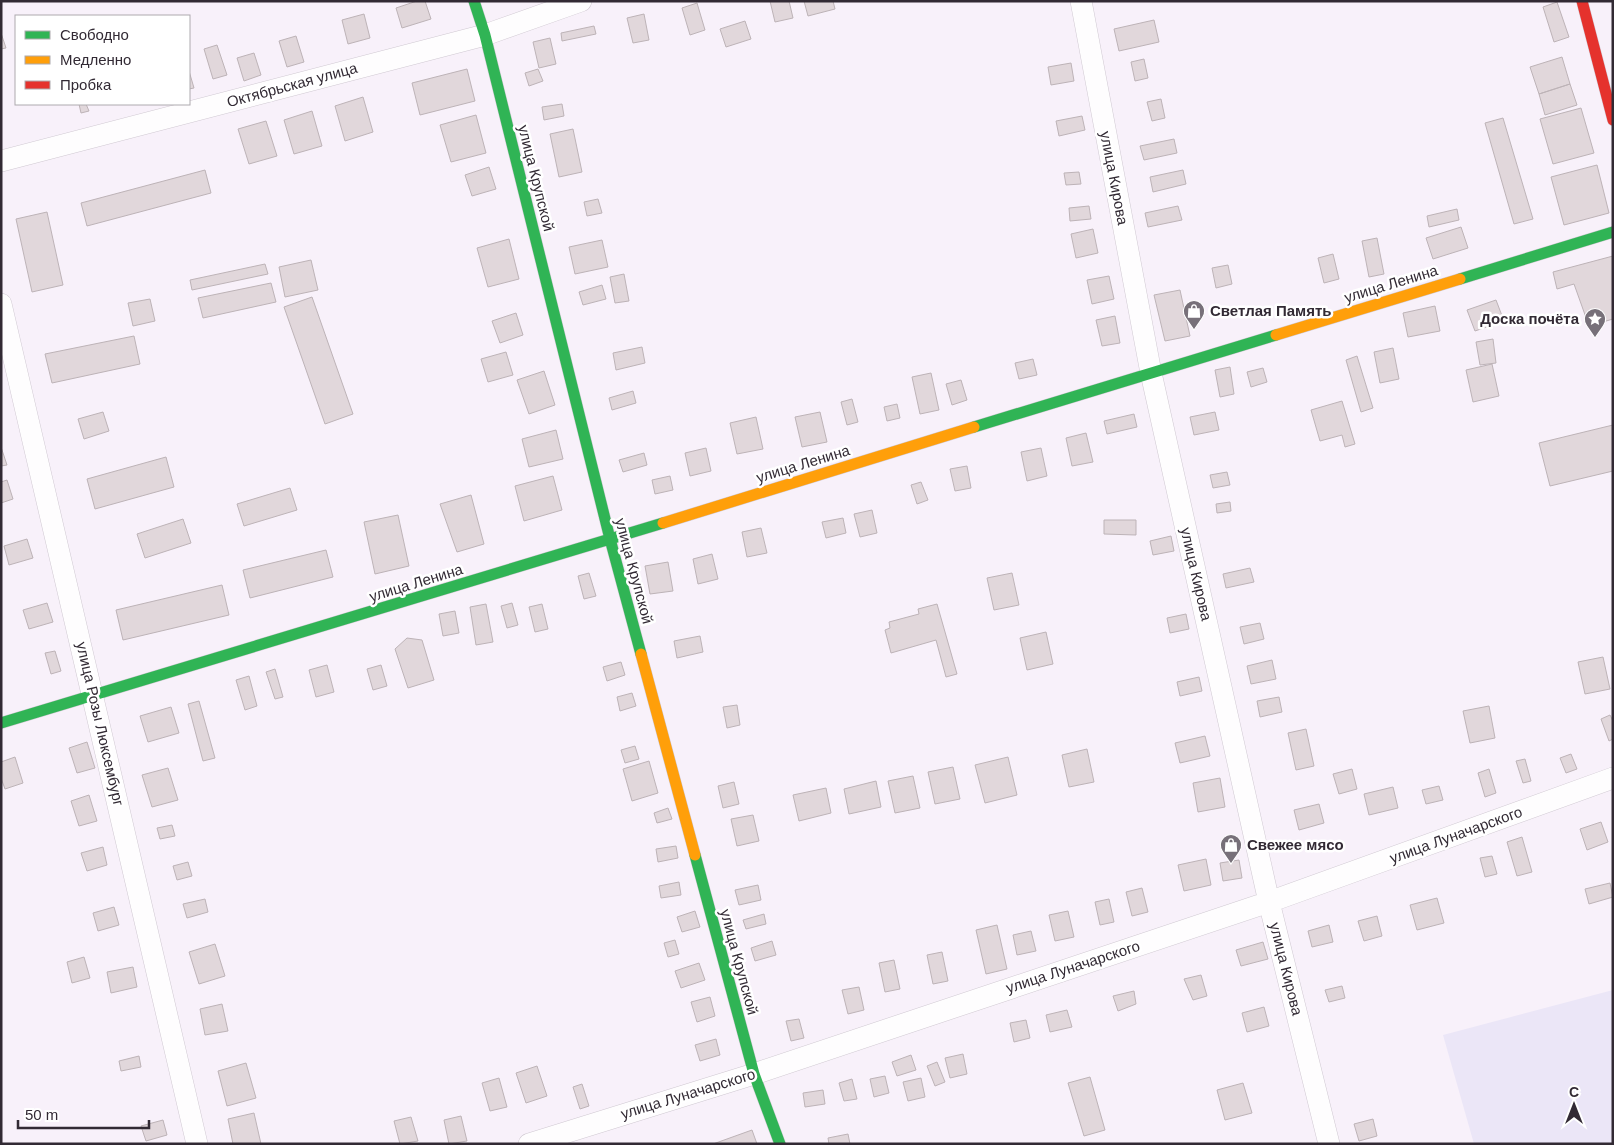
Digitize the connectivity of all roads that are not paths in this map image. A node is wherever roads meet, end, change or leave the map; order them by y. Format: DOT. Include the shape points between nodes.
graph roads {
  1 [pos="474,1"];
  2 [pos="581,1"];
  3 [pos="1081,1"];
  4 [pos="1582,1"];
  5 [pos="484,35"];
  6 [pos="1613,120"];
  7 [pos="1,161"];
  8 [pos="1613,232"];
  9 [pos="1,304"];
  10 [pos="1150,373"];
  11 [pos="610,539"];
  12 [pos="94,696"];
  13 [pos="1,722"];
  14 [pos="1613,778"];
  15 [pos="1269,902"];
  16 [pos="754,1074"];
  17 [pos="197,1144"];
  18 [pos="529,1144"];
  19 [pos="780,1144"];
  20 [pos="1329,1144"];
  1 -- 5 [label="street, улица Крупской"];
  2 -- 5 [label="street, Октябрьская улица"];
  3 -- 10 [label="street, улица Кирова"];
  4 -- 6 [label="street"];
  5 -- 7 [label="street, Октябрьская улица"];
  5 -- 11 [label="street, улица Крупской"];
  8 -- 10 [label="street, улица Ленина"];
  9 -- 12 [label="street, улица Розы Люксембург"];
  10 -- 11 [label="street, улица Ленина"];
  10 -- 15 [label="street, улица Кирова"];
  11 -- 12 [label="street, улица Ленина"];
  11 -- 16 [label="street, улица Крупской"];
  12 -- 13 [label="street, улица Ленина"];
  12 -- 17 [label="street, улица Розы Люксембург"];
  14 -- 15 [label="street, улица Луначарского"];
  15 -- 16 [label="street, улица Луначарского"];
  15 -- 20 [label="street, улица Кирова"];
  16 -- 18 [label="street, улица Луначарского"];
  16 -- 19 [label="street, улица Крупской"];
}
